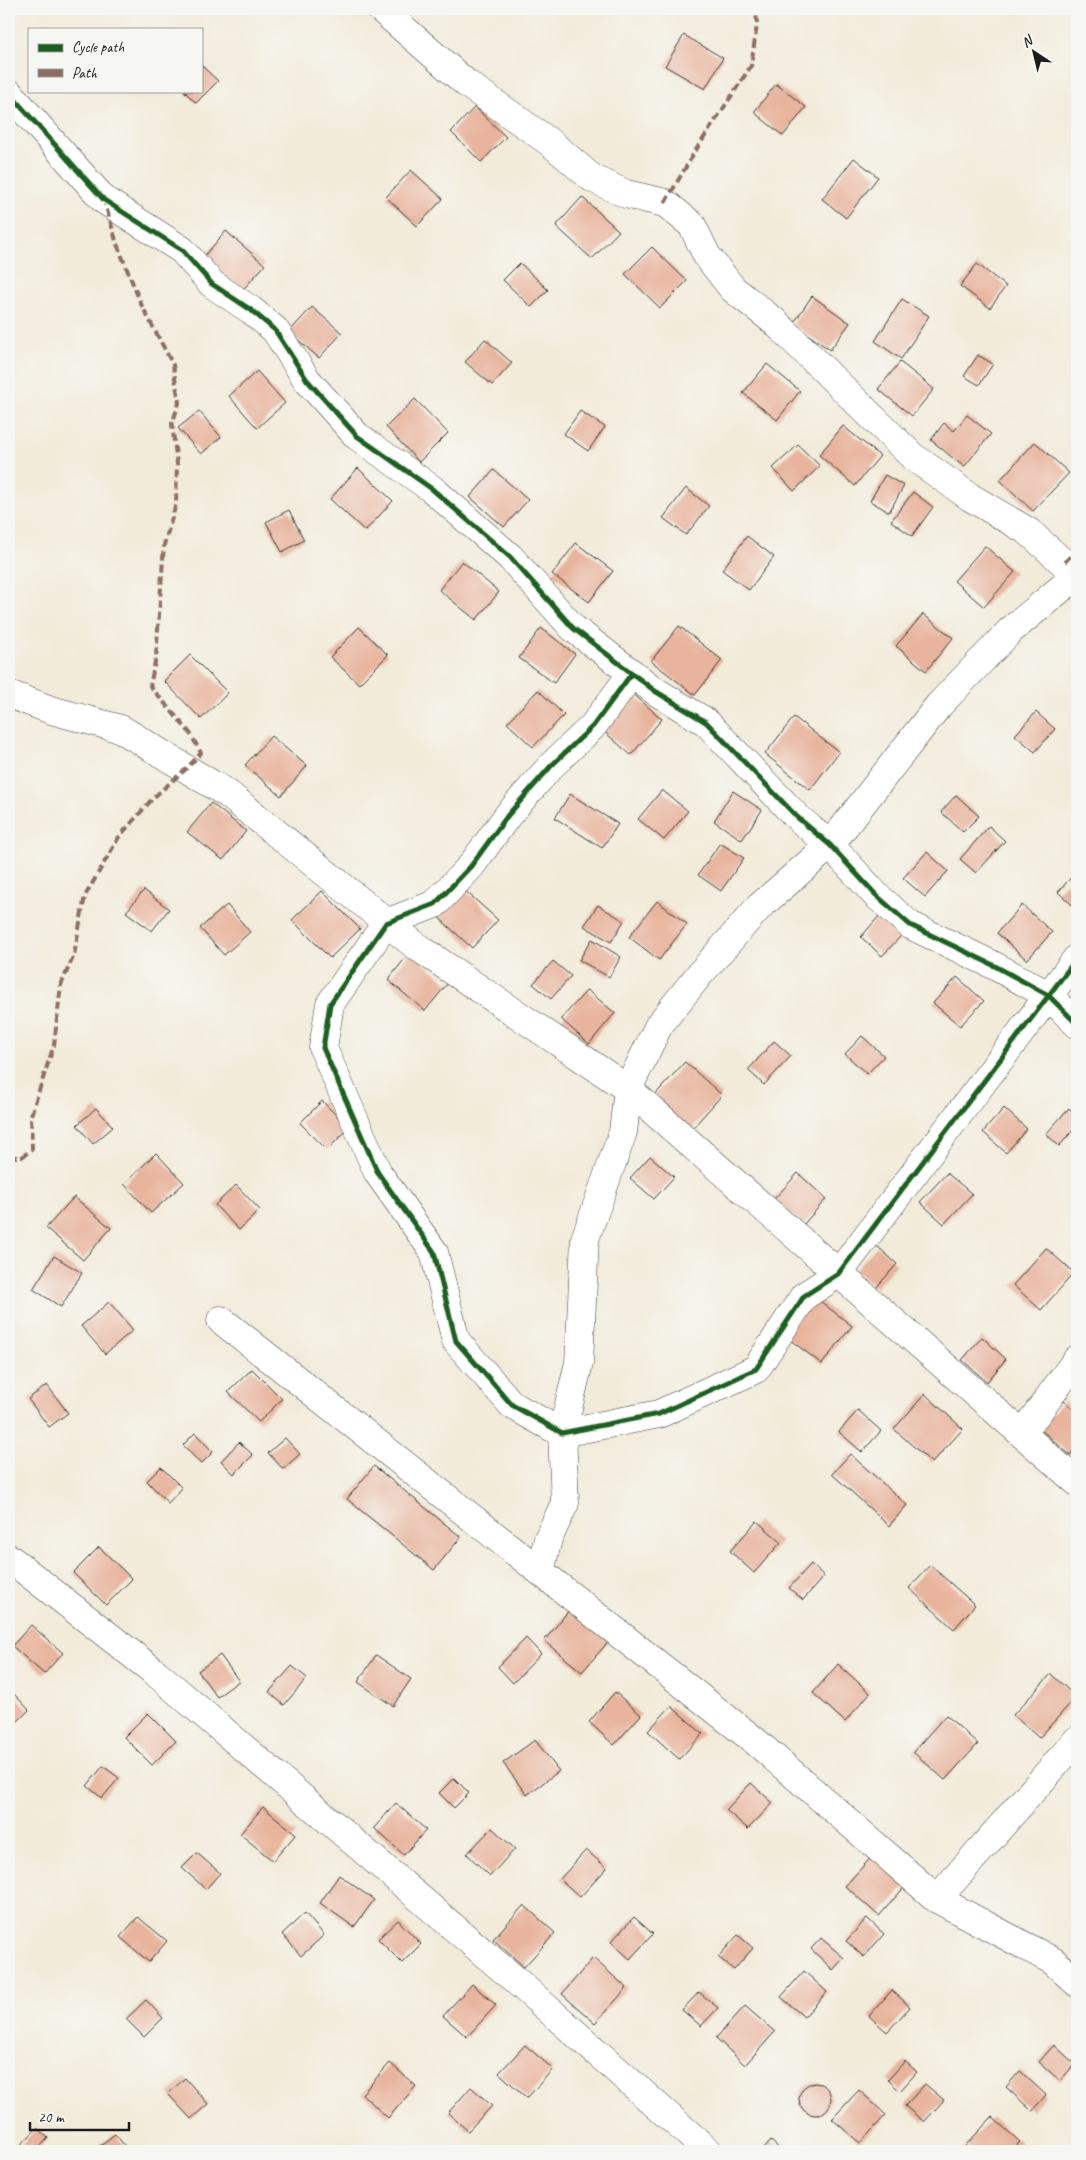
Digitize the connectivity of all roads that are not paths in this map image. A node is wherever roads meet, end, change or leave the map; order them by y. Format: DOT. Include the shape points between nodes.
graph roads {
  1 [pos="381,9"];
  2 [pos="9,93"];
  3 [pos="1077,577"];
  4 [pos="632,673"];
  5 [pos="9,694"];
  6 [pos="830,845"];
  7 [pos="386,923"];
  8 [pos="1077,958"];
  9 [pos="1048,995"];
  10 [pos="1077,1024"];
  11 [pos="628,1089"];
  12 [pos="838,1274"];
  13 [pos="221,1320"];
  14 [pos="1077,1358"];
  15 [pos="562,1433"];
  16 [pos="1022,1434"];
  17 [pos="1077,1482"];
  18 [pos="9,1558"];
  19 [pos="540,1571"];
  20 [pos="1077,1740"];
  21 [pos="937,1899"];
  22 [pos="1077,1983"];
  23 [pos="708,2151"];
  1 -- 3 [label="street" via="466,83 552,144 592,178 626,194 665,203 692,225 707,256 732,289 775,322 912,456 970,497 1029,532"];
  2 -- 4 [label="street" via="104,200 182,250 212,284 275,330 307,380 357,436 439,495 510,557 573,628"];
  3 -- 6 [label="street" via="1010,631 939,704"];
  4 -- 6 [label="street" via="706,722 785,804"];
  4 -- 7 [label="street" via="593,726 545,773 508,815 471,866 435,904"];
  5 -- 7 [label="street" via="51,710 121,729 228,794"];
  6 -- 9 [label="street" via="876,895 910,925"];
  6 -- 11 [label="street" via="759,907 699,975 659,1025"];
  7 -- 11 [label="street"];
  7 -- 15 [label="street" via="330,1004 323,1048 378,1174 434,1252 456,1341 512,1405"];
  8 -- 9 [label="street"];
  9 -- 10 [label="street"];
  9 -- 12 [label="street"];
  11 -- 12 [label="street"];
  11 -- 15 [label="street" via="623,1132 585,1239 579,1363"];
  12 -- 15 [label="street" via="804,1296 756,1369 659,1414"];
  12 -- 16 [label="street"];
  13 -- 19 [label="street"];
  14 -- 16 [label="street"];
  15 -- 19 [label="street" via="565,1503 548,1540"];
  16 -- 17 [label="street"];
  18 -- 23 [label="street" via="156,1673 513,1978"];
  19 -- 21 [label="street" via="755,1741"];
  20 -- 21 [label="street"];
  21 -- 22 [label="street" via="1053,1962"];
}
